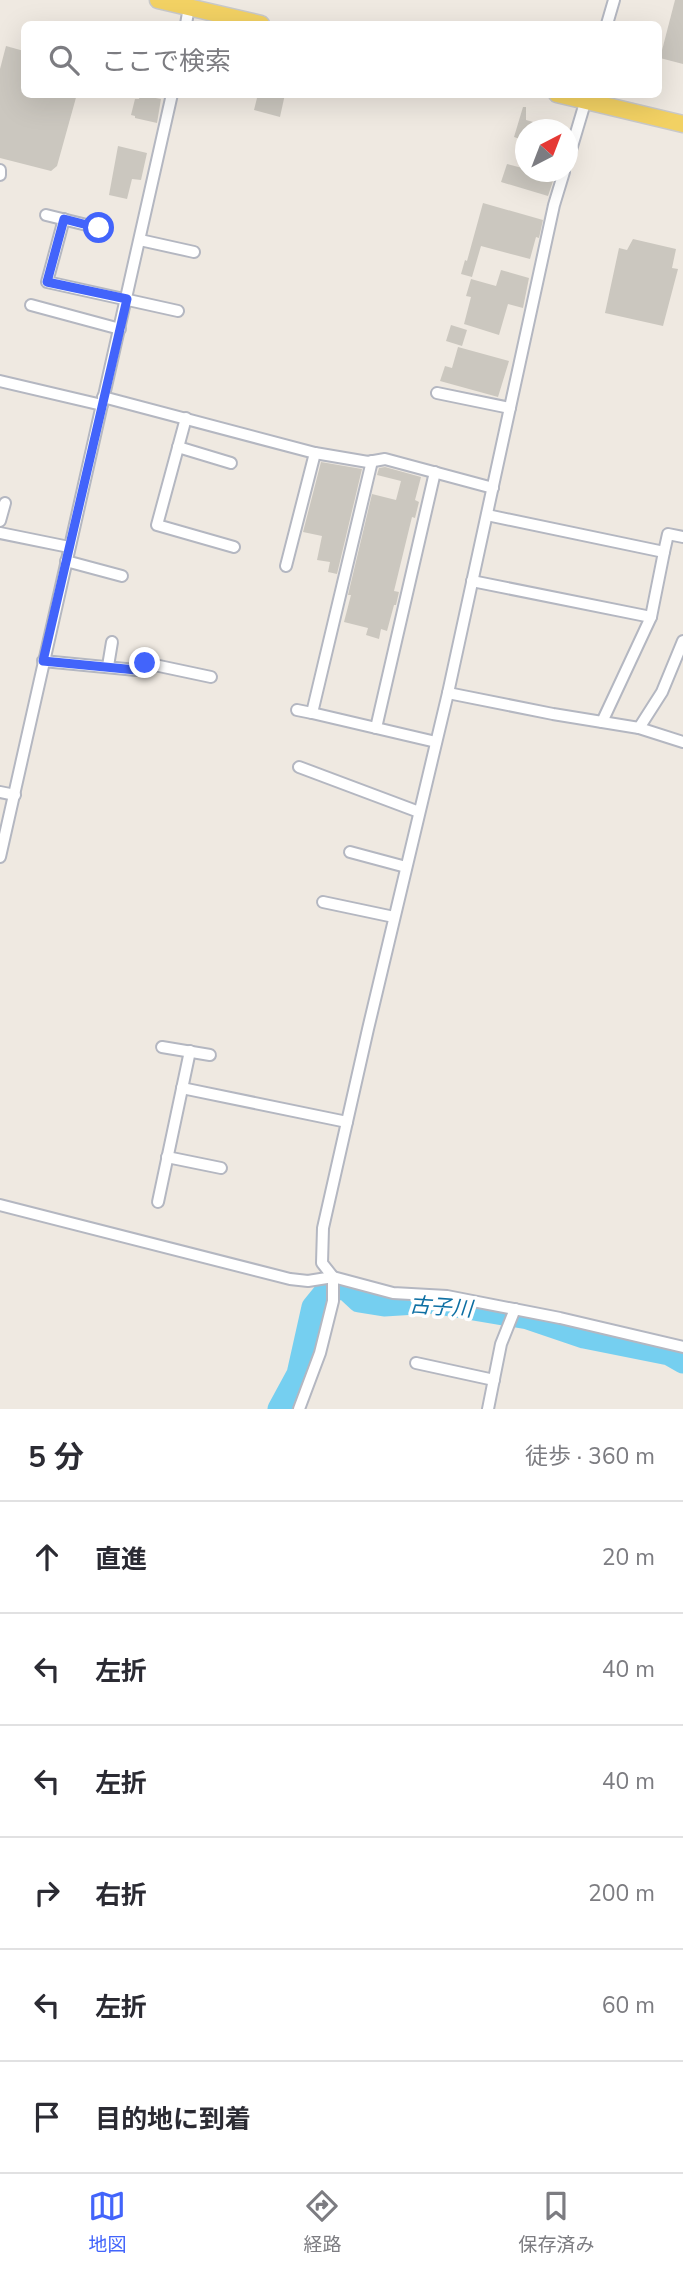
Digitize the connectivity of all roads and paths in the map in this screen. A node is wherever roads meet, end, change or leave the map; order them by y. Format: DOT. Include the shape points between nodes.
graph roads {
  1 [pos="158,0"];
  2 [pos="614,0"];
  3 [pos="189,7"];
  4 [pos="187,21"];
  5 [pos="248,21"];
  6 [pos="608,21"];
  7 [pos="171,98"];
  8 [pos="587,98"];
  9 [pos="683,124"];
  10 [pos="578,127"];
  11 [pos="561,182"];
  12 [pos="46,215"];
  13 [pos="64,219"];
  14 [pos="99,228"];
  15 [pos="140,240"];
  16 [pos="194,252"];
  17 [pos="127,299"];
  18 [pos="31,305"];
  19 [pos="178,311"];
  20 [pos="120,329"];
  21 [pos="0,381"];
  22 [pos="437,393"];
  23 [pos="102,401"];
  24 [pos="510,408"];
  25 [pos="186,418"];
  26 [pos="178,447"];
  27 [pos="314,453"];
  28 [pos="372,461"];
  29 [pos="231,463"];
  30 [pos="435,472"];
  31 [pos="493,488"];
  32 [pos="5,503"];
  33 [pos="487,515"];
  34 [pos="0,521"];
  35 [pos="0,533"];
  36 [pos="683,537"];
  37 [pos="69,547"];
  38 [pos="234,547"];
  39 [pos="664,552"];
  40 [pos="66,561"];
  41 [pos="286,566"];
  42 [pos="122,576"];
  43 [pos="472,581"];
  44 [pos="651,617"];
  45 [pos="683,641"];
  46 [pos="112,642"];
  47 [pos="43,661"];
  48 [pos="108,666"];
  49 [pos="211,677"];
  50 [pos="448,692"];
  51 [pos="297,710"];
  52 [pos="312,713"];
  53 [pos="602,722"];
  54 [pos="376,728"];
  55 [pos="639,728"];
  56 [pos="436,742"];
  57 [pos="683,742"];
  58 [pos="299,767"];
  59 [pos="0,792"];
  60 [pos="15,795"];
  61 [pos="419,812"];
  62 [pos="350,852"];
  63 [pos="0,857"];
  64 [pos="406,867"];
  65 [pos="323,902"];
  66 [pos="394,917"];
  67 [pos="162,1046"];
  68 [pos="190,1051"];
  69 [pos="210,1055"];
  70 [pos="182,1088"];
  71 [pos="347,1122"];
  72 [pos="167,1157"];
  73 [pos="220,1168"];
  74 [pos="158,1202"];
  75 [pos="0,1205"];
  76 [pos="334,1280"];
  77 [pos="515,1309"];
  78 [pos="683,1346"];
  79 [pos="416,1363"];
  80 [pos="494,1380"];
  81 [pos="299,1409"];
  82 [pos="488,1409"];
  1 -- 3 [label="main road"];
  2 -- 6 [label="street"];
  3 -- 4 [label="street"];
  3 -- 5 [label="main road"];
  7 -- 15 [label="street"];
  8 -- 9 [label="main road"];
  8 -- 10 [label="street"];
  11 -- 24 [label="street"];
  12 -- 13 [label="street"];
  13 -- 14 [label="street"];
  13 -- 17 [label="street" via="47,282"];
  15 -- 16 [label="street"];
  15 -- 17 [label="street"];
  17 -- 19 [label="street"];
  17 -- 20 [label="street"];
  18 -- 20 [label="street"];
  20 -- 23 [label="street"];
  21 -- 23 [label="street"];
  22 -- 24 [label="street"];
  23 -- 25 [label="street"];
  23 -- 37 [label="street"];
  24 -- 31 [label="street"];
  25 -- 26 [label="street"];
  25 -- 27 [label="street"];
  26 -- 29 [label="street"];
  26 -- 38 [label="street" via="157,525"];
  27 -- 28 [label="street"];
  27 -- 41 [label="street"];
  28 -- 30 [label="street" via="385,458"];
  28 -- 52 [label="street"];
  30 -- 31 [label="street"];
  30 -- 54 [label="street"];
  31 -- 33 [label="street"];
  32 -- 34 [label="street"];
  33 -- 39 [label="street"];
  33 -- 43 [label="street"];
  35 -- 37 [label="street"];
  36 -- 39 [label="street" via="668,534"];
  37 -- 40 [label="street"];
  39 -- 44 [label="street"];
  40 -- 42 [label="street"];
  40 -- 47 [label="street"];
  43 -- 44 [label="street"];
  43 -- 50 [label="street"];
  44 -- 53 [label="street"];
  45 -- 55 [label="street" via="662,692"];
  46 -- 48 [label="street"];
  47 -- 48 [label="street"];
  47 -- 60 [label="street"];
  48 -- 49 [label="street" via="136,670 145,663"];
  50 -- 53 [label="street"];
  50 -- 56 [label="street"];
  51 -- 52 [label="street"];
  52 -- 54 [label="street"];
  53 -- 55 [label="street"];
  54 -- 56 [label="street"];
  55 -- 57 [label="street"];
  56 -- 61 [label="street"];
  58 -- 61 [label="street"];
  59 -- 60 [label="street"];
  60 -- 63 [label="street"];
  61 -- 64 [label="street"];
  62 -- 64 [label="street"];
  64 -- 66 [label="street"];
  65 -- 66 [label="street"];
  66 -- 71 [label="street"];
  67 -- 68 [label="street"];
  68 -- 69 [label="street"];
  68 -- 70 [label="street"];
  70 -- 71 [label="street"];
  70 -- 72 [label="street"];
  71 -- 76 [label="street" via="323,1228 322,1263"];
  72 -- 73 [label="street"];
  72 -- 74 [label="street"];
  75 -- 76 [label="street" via="290,1279"];
  76 -- 77 [label="street" via="393,1293 447,1296"];
  76 -- 81 [label="street" via="320,1353"];
  77 -- 78 [label="street"];
  77 -- 80 [label="street"];
  79 -- 80 [label="street"];
  80 -- 82 [label="street"];
}
